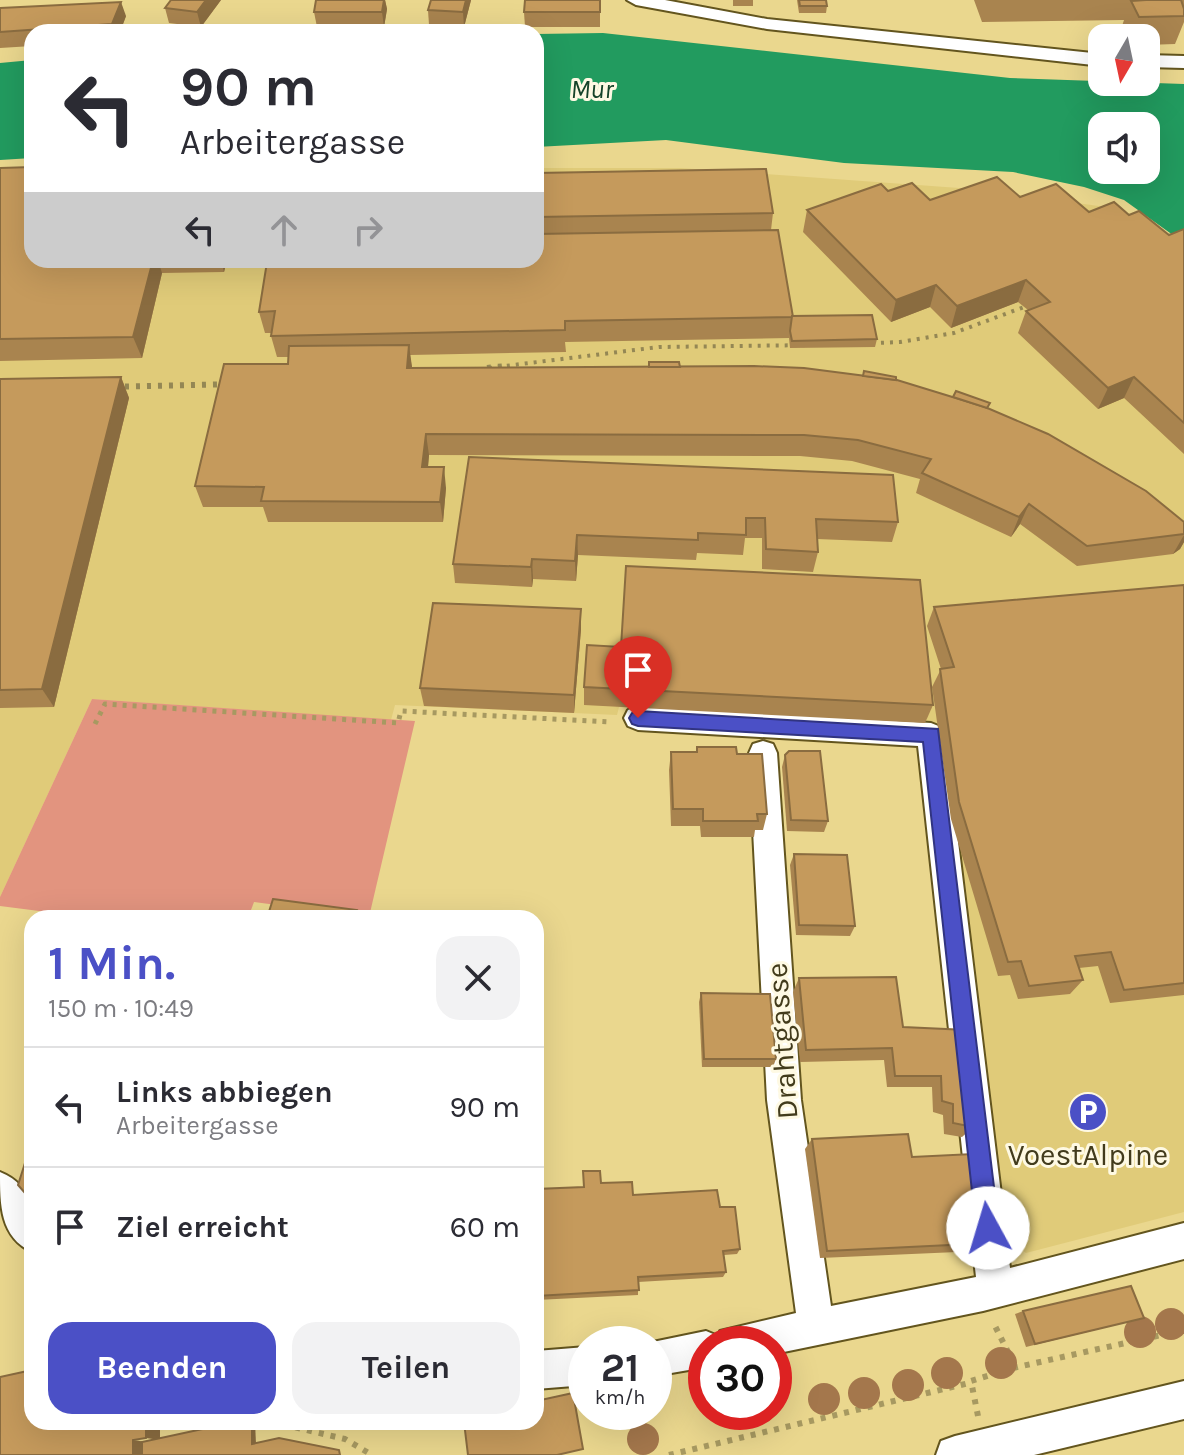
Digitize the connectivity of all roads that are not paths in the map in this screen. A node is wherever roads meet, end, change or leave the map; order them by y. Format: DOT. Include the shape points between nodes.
graph roads {
  1 [pos="636,0"];
  2 [pos="764,0"];
  3 [pos="767,24"];
  4 [pos="1088,58"];
  5 [pos="1160,61"];
  6 [pos="1184,62"];
  7 [pos="638,718"];
  8 [pos="763,753"];
  9 [pos="0,1189"];
  10 [pos="24,1223"];
  11 [pos="1184,1241"];
  12 [pos="994,1305"];
  13 [pos="816,1329"];
  14 [pos="792,1333"];
  15 [pos="568,1367"];
  16 [pos="544,1369"];
  17 [pos="1184,1400"];
  18 [pos="972,1451"];
  1 -- 3 [label="street"];
  2 -- 3 [label="street"];
  3 -- 4 [label="street"];
  5 -- 6 [label="street"];
  7 -- 12 [label="street" via="931,735"];
  8 -- 13 [label="street, Drahtgasse" via="784,1100"];
  9 -- 10 [label="street"];
  11 -- 12 [label="street"];
  12 -- 13 [label="street"];
  13 -- 14 [label="street"];
  15 -- 16 [label="street"];
  17 -- 18 [label="street"];
}
